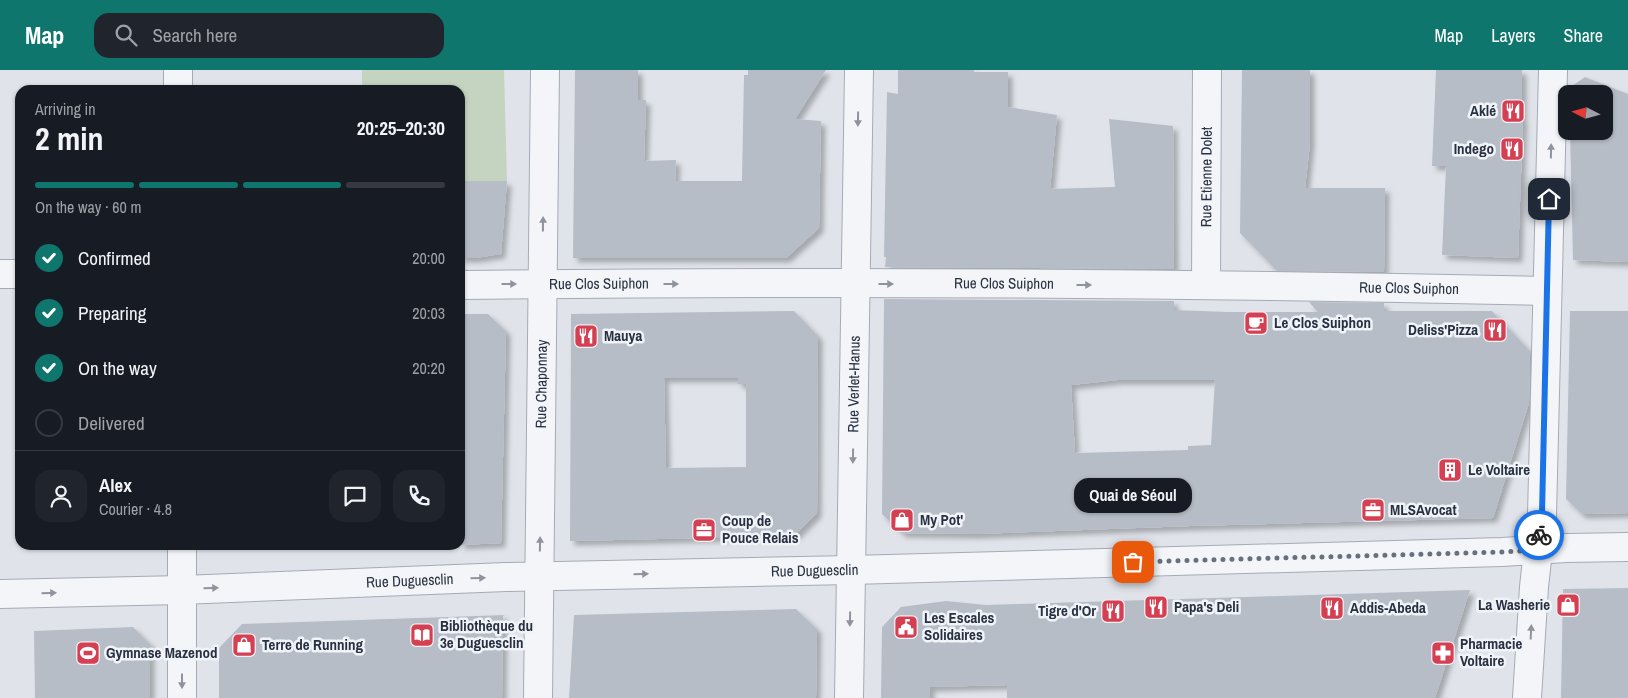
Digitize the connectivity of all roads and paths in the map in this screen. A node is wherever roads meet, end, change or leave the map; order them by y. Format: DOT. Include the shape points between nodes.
graph roads {
  1 [pos="178,70"];
  2 [pos="545,70"];
  3 [pos="859,70"];
  4 [pos="1207,70"];
  5 [pos="1553,70"];
  6 [pos="178,85"];
  7 [pos="0,274"];
  8 [pos="15,274"];
  9 [pos="542,284"];
  10 [pos="856,284"];
  11 [pos="465,285"];
  12 [pos="1206,285"];
  13 [pos="1547,291"];
  14 [pos="1628,547"];
  15 [pos="182,550"];
  16 [pos="1538,550"];
  17 [pos="851,570"];
  18 [pos="539,576"];
  19 [pos="182,590"];
  20 [pos="0,594"];
  21 [pos="182,698"];
  22 [pos="538,698"];
  23 [pos="849,698"];
  24 [pos="1527,698"];
  1 -- 6 [label="street"];
  9 -- 2 [label="street, Rue Chaponnay, one-way"];
  3 -- 10 [label="street, Rue Verlet-Hanus, one-way"];
  4 -- 12 [label="street, Rue Etienne Dolet"];
  13 -- 5 [label="street, one-way"];
  7 -- 8 [label="street"];
  9 -- 10 [label="street, Rue Clos Suiphon, one-way"];
  11 -- 9 [label="street, Rue Clos Suiphon, one-way"];
  18 -- 9 [label="street, Rue Chaponnay, one-way"];
  10 -- 12 [label="street, Rue Clos Suiphon, one-way"];
  10 -- 17 [label="street, Rue Verlet-Hanus, one-way"];
  12 -- 13 [label="street, Rue Clos Suiphon"];
  13 -- 16 [label="street" via="1542,514"];
  14 -- 16 [label="street, Rue Duguesclin"];
  15 -- 19 [label="street"];
  16 -- 17 [label="street, Rue Duguesclin"];
  24 -- 16 [label="street, one-way"];
  18 -- 17 [label="street, Rue Duguesclin, one-way"];
  17 -- 23 [label="street, Rue Verlet-Hanus, one-way"];
  19 -- 18 [label="street, Rue Duguesclin, one-way"];
  18 -- 22 [label="street, Rue Chaponnay"];
  20 -- 19 [label="street, Rue Duguesclin, one-way"];
  19 -- 21 [label="street, one-way"];
}
